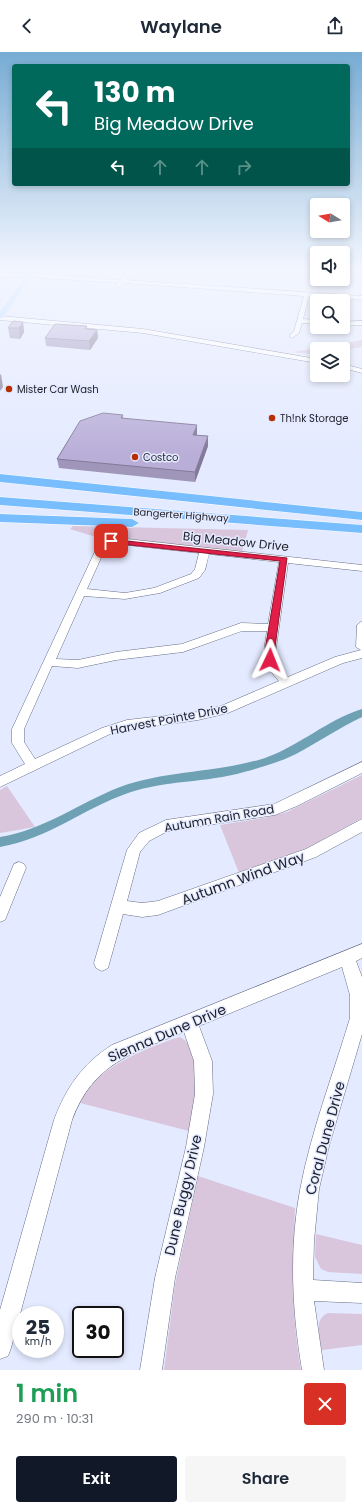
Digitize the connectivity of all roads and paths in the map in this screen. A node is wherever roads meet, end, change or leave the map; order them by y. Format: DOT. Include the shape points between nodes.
graph roads {
  1 [pos="152,333"];
  2 [pos="296,333"];
  3 [pos="292,336"];
  4 [pos="310,360"];
  5 [pos="350,367"];
  6 [pos="362,370"];
  7 [pos="0,478"];
  8 [pos="0,494"];
  9 [pos="0,501"];
  10 [pos="362,517"];
  11 [pos="0,518"];
  12 [pos="362,529"];
  13 [pos="362,534"];
  14 [pos="205,550"];
  15 [pos="284,559"];
  16 [pos="362,568"];
  17 [pos="80,592"];
  18 [pos="362,625"];
  19 [pos="272,628"];
  20 [pos="362,647"];
  21 [pos="362,654"];
  22 [pos="49,662"];
  23 [pos="287,683"];
  24 [pos="32,766"];
  25 [pos="362,767"];
  26 [pos="0,782"];
  27 [pos="362,825"];
  28 [pos="19,868"];
  29 [pos="118,907"];
  30 [pos="0,915"];
  31 [pos="354,955"];
  32 [pos="102,964"];
  33 [pos="189,1022"];
  34 [pos="303,1290"];
  35 [pos="362,1293"];
  36 [pos="0,1348"];
  37 [pos="151,1370"];
  38 [pos="313,1370"];
  1 -- 4 [label="street"];
  2 -- 3 [label="street"];
  5 -- 6 [label="street"];
  7 -- 10 [label="highway"];
  8 -- 10 [label="highway, Bangerter Highway"];
  9 -- 12 [label="highway, Bangerter Highway"];
  11 -- 13 [label="highway" via="200,524"];
  14 -- 15 [label="street, Big Meadow Drive"];
  14 -- 17 [label="street" via="200,570 195,576 156,591 125,596"];
  14 -- 17 [label="street, Big Meadow Drive" via="108,542 101,547"];
  15 -- 16 [label="street, Big Meadow Drive"];
  15 -- 19 [label="street"];
  17 -- 22 [label="street"];
  18 -- 20 [label="street"];
  19 -- 22 [label="street" via="240,627 183,648 116,656 78,664"];
  19 -- 23 [label="street" via="270,660 277,673"];
  21 -- 23 [label="street, Harvest Pointe Drive" via="344,658"];
  22 -- 24 [label="street" via="17,733 18,743"];
  23 -- 24 [label="street, Harvest Pointe Drive" via="215,712 116,728"];
  24 -- 26 [label="street, Harvest Pointe Drive"];
  25 -- 29 [label="street, Autumn Rain Road" via="276,808 171,825 153,831 140,841 134,850"];
  27 -- 29 [label="street, Autumn Wind Way" via="311,853 158,908 142,910"];
  28 -- 30 [label="street"];
  29 -- 32 [label="street, Autumn Rain Road"];
  31 -- 33 [label="street, Sienna Dune Drive"];
  31 -- 34 [label="street, Coral Dune Drive" via="359,1001 358,1018 315,1163 309,1192 303,1255"];
  33 -- 36 [label="street, Sienna Dune Drive" via="110,1056 88,1074 73,1095 63,1120"];
  33 -- 37 [label="street, Dune Buggy Drive" via="203,1061 204,1094 165,1278"];
  34 -- 35 [label="street"];
  34 -- 38 [label="street, Coral Dune Drive"];
}
